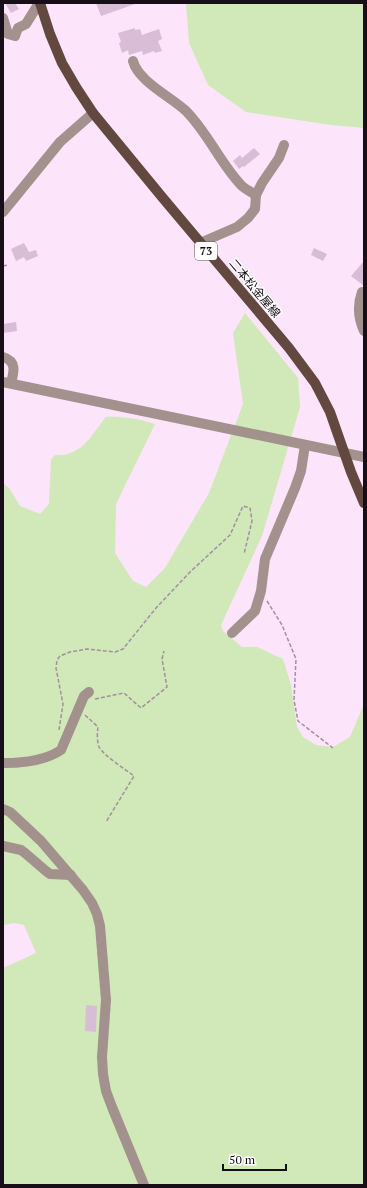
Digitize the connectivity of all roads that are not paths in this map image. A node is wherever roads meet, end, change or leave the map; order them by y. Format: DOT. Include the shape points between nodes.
graph roads {
  1 [pos="40,3"];
  2 [pos="3,18"];
  3 [pos="133,62"];
  4 [pos="93,113"];
  5 [pos="284,145"];
  6 [pos="256,195"];
  7 [pos="3,212"];
  8 [pos="200,243"];
  9 [pos="362,292"];
  10 [pos="364,331"];
  11 [pos="3,357"];
  12 [pos="7,382"];
  13 [pos="304,445"];
  14 [pos="345,454"];
  15 [pos="364,457"];
  16 [pos="364,503"];
  17 [pos="232,633"];
  18 [pos="90,692"];
  19 [pos="3,763"];
  20 [pos="3,810"];
  21 [pos="3,846"];
  22 [pos="71,875"];
  23 [pos="144,1185"];
  1 -- 2 [label="street" via="26,24 18,28 15,36 8,34"];
  1 -- 4 [label="main road, 二本松金屋線 / 73" via="62,63"];
  3 -- 6 [label="street" via="140,75 196,121 242,186"];
  4 -- 7 [label="street" via="60,142"];
  4 -- 8 [label="main road, 二本松金屋線 / 73"];
  5 -- 6 [label="street"];
  6 -- 8 [label="street" via="254,209 248,218 237,227"];
  8 -- 14 [label="main road, 二本松金屋線 / 73" via="289,348 314,383 330,412"];
  9 -- 10 [label="street" via="358,311"];
  11 -- 12 [label="street" via="9,360 14,368"];
  12 -- 13 [label="street"];
  13 -- 14 [label="street"];
  13 -- 17 [label="street" via="296,488 265,559 261,591 255,611"];
  14 -- 15 [label="street"];
  14 -- 16 [label="main road, 二本松金屋線 / 73"];
  18 -- 19 [label="street" via="84,696 61,750 36,760"];
  20 -- 22 [label="street" via="24,823"];
  21 -- 22 [label="street" via="21,850 50,874"];
  22 -- 23 [label="street" via="92,903 100,926 106,1000 103,1074 106,1091"];
}
